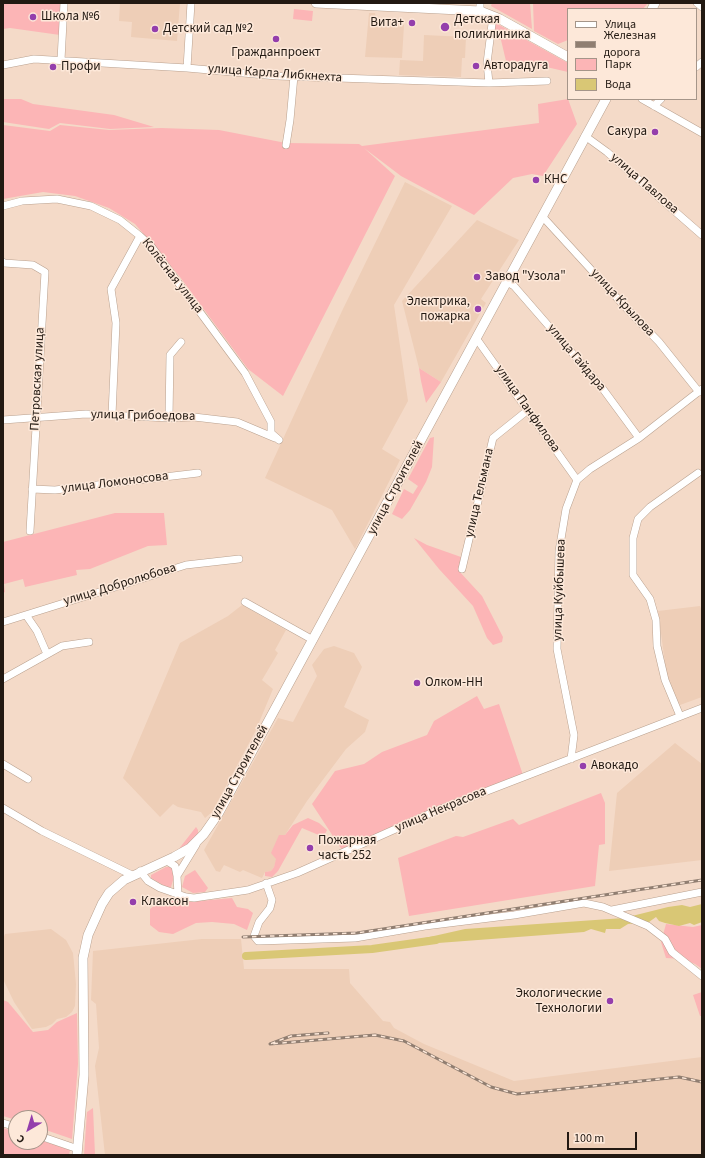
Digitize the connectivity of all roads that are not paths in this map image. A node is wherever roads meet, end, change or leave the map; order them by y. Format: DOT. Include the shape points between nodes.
graph roads {
  1 [pos="64,3"];
  2 [pos="191,3"];
  3 [pos="316,3"];
  4 [pos="697,3"];
  5 [pos="351,4"];
  6 [pos="480,7"];
  7 [pos="702,7"];
  8 [pos="493,16"];
  9 [pos="567,56"];
  10 [pos="61,60"];
  11 [pos="3,65"];
  12 [pos="187,68"];
  13 [pos="294,76"];
  14 [pos="547,81"];
  15 [pos="489,83"];
  16 [pos="605,100"];
  17 [pos="644,100"];
  18 [pos="660,100"];
  19 [pos="654,106"];
  20 [pos="702,133"];
  21 [pos="585,136"];
  22 [pos="286,145"];
  23 [pos="3,206"];
  24 [pos="542,216"];
  25 [pos="702,235"];
  26 [pos="140,236"];
  27 [pos="3,262"];
  28 [pos="507,282"];
  29 [pos="476,338"];
  30 [pos="181,342"];
  31 [pos="700,391"];
  32 [pos="528,410"];
  33 [pos="112,415"];
  34 [pos="36,418"];
  35 [pos="169,418"];
  36 [pos="3,420"];
  37 [pos="639,438"];
  38 [pos="279,440"];
  39 [pos="198,472"];
  40 [pos="698,473"];
  41 [pos="577,480"];
  42 [pos="32,490"];
  43 [pos="30,531"];
  44 [pos="239,559"];
  45 [pos="462,569"];
  46 [pos="245,602"];
  47 [pos="26,615"];
  48 [pos="3,622"];
  49 [pos="313,640"];
  50 [pos="89,642"];
  51 [pos="47,654"];
  52 [pos="3,679"];
  53 [pos="702,708"];
  54 [pos="680,716"];
  55 [pos="571,759"];
  56 [pos="3,764"];
  57 [pos="28,779"];
  58 [pos="3,808"];
  59 [pos="197,842"];
  60 [pos="167,861"];
  61 [pos="136,873"];
  62 [pos="177,876"];
  63 [pos="266,883"];
  64 [pos="702,892"];
  65 [pos="178,895"];
  66 [pos="612,910"];
  67 [pos="702,976"];
  68 [pos="48,1139"];
  69 [pos="78,1152"];
  1 -- 10 [label="street"];
  2 -- 12 [label="street"];
  3 -- 5 [label="main road"];
  4 -- 7 [label="street"];
  5 -- 6 [label="main road"];
  6 -- 8 [label="main road"];
  8 -- 9 [label="main road"];
  8 -- 15 [label="street" via="487,63"];
  10 -- 11 [label="street, улица Карла Либкнехта" via="34,59"];
  10 -- 12 [label="street, улица Карла Либкнехта"];
  12 -- 13 [label="street, улица Карла Либкнехта"];
  13 -- 15 [label="street, улица Карла Либкнехта"];
  13 -- 22 [label="street"];
  14 -- 15 [label="street, улица Карла Либкнехта"];
  16 -- 21 [label="main road, улица Строителей"];
  17 -- 19 [label="street"];
  18 -- 19 [label="street"];
  19 -- 20 [label="street"];
  21 -- 24 [label="main road, улица Строителей"];
  21 -- 25 [label="street, улица Павлова"];
  23 -- 26 [label="street, Колёсная улица" via="22,201 57,198 91,206 120,220"];
  24 -- 28 [label="main road, улица Строителей"];
  24 -- 31 [label="street, улица Крылова" via="659,342"];
  26 -- 33 [label="street" via="111,289 116,323"];
  26 -- 38 [label="street, Колёсная улица" via="151,246 245,373 271,422 271,433"];
  27 -- 34 [label="street, Петровская улица" via="33,266 45,272"];
  28 -- 29 [label="main road, улица Строителей"];
  28 -- 37 [label="street, улица Гайдара" via="514,286 600,385"];
  29 -- 32 [label="street, улица Панфилова"];
  29 -- 49 [label="main road, улица Строителей"];
  30 -- 35 [label="street" via="170,355"];
  31 -- 37 [label="street"];
  32 -- 41 [label="street, улица Панфилова"];
  32 -- 45 [label="street, улица Тельмана" via="493,438"];
  33 -- 34 [label="street, улица Грибоедова" via="86,414"];
  33 -- 35 [label="street, улица Грибоедова"];
  34 -- 36 [label="street, улица Грибоедова"];
  34 -- 42 [label="street, Петровская улица"];
  35 -- 38 [label="street, улица Грибоедова" via="224,419 251,427"];
  37 -- 41 [label="street"];
  39 -- 42 [label="street, улица Ломоносова" via="55,490"];
  40 -- 54 [label="street" via="650,507 638,519 633,538 634,575 650,599 656,620 657,646 665,680"];
  41 -- 55 [label="street, улица Куйбышева" via="566,509 559,559 557,649 574,735"];
  42 -- 43 [label="street, Петровская улица"];
  44 -- 47 [label="street, улица Добролюбова" via="186,565"];
  46 -- 49 [label="street"];
  47 -- 48 [label="street, улица Добролюбова"];
  47 -- 51 [label="street" via="37,631"];
  49 -- 59 [label="main road, улица Строителей" via="218,814"];
  50 -- 51 [label="street" via="62,646"];
  51 -- 52 [label="street"];
  53 -- 54 [label="street, улица Некрасова"];
  54 -- 55 [label="street, улица Некрасова"];
  55 -- 63 [label="street, улица Некрасова" via="438,810 297,874"];
  56 -- 57 [label="street"];
  58 -- 61 [label="street, улица Некрасова" via="42,831"];
  59 -- 60 [label="main road, улица Строителей"];
  59 -- 62 [label="street"];
  60 -- 61 [label="main road, улица Строителей"];
  60 -- 62 [label="street" via="175,866"];
  61 -- 65 [label="street, улица Некрасова"];
  61 -- 69 [label="main road, улица Строителей" via="117,884 102,904 84,947 84,1075"];
  62 -- 65 [label="street"];
  63 -- 65 [label="street, улица Некрасова" via="248,890 194,898"];
  63 -- 66 [label="street" via="272,900 254,936 258,941 355,938 584,903"];
  64 -- 66 [label="street"];
  66 -- 67 [label="street" via="648,926 665,939 672,952"];
  68 -- 69 [label="street"];
}
